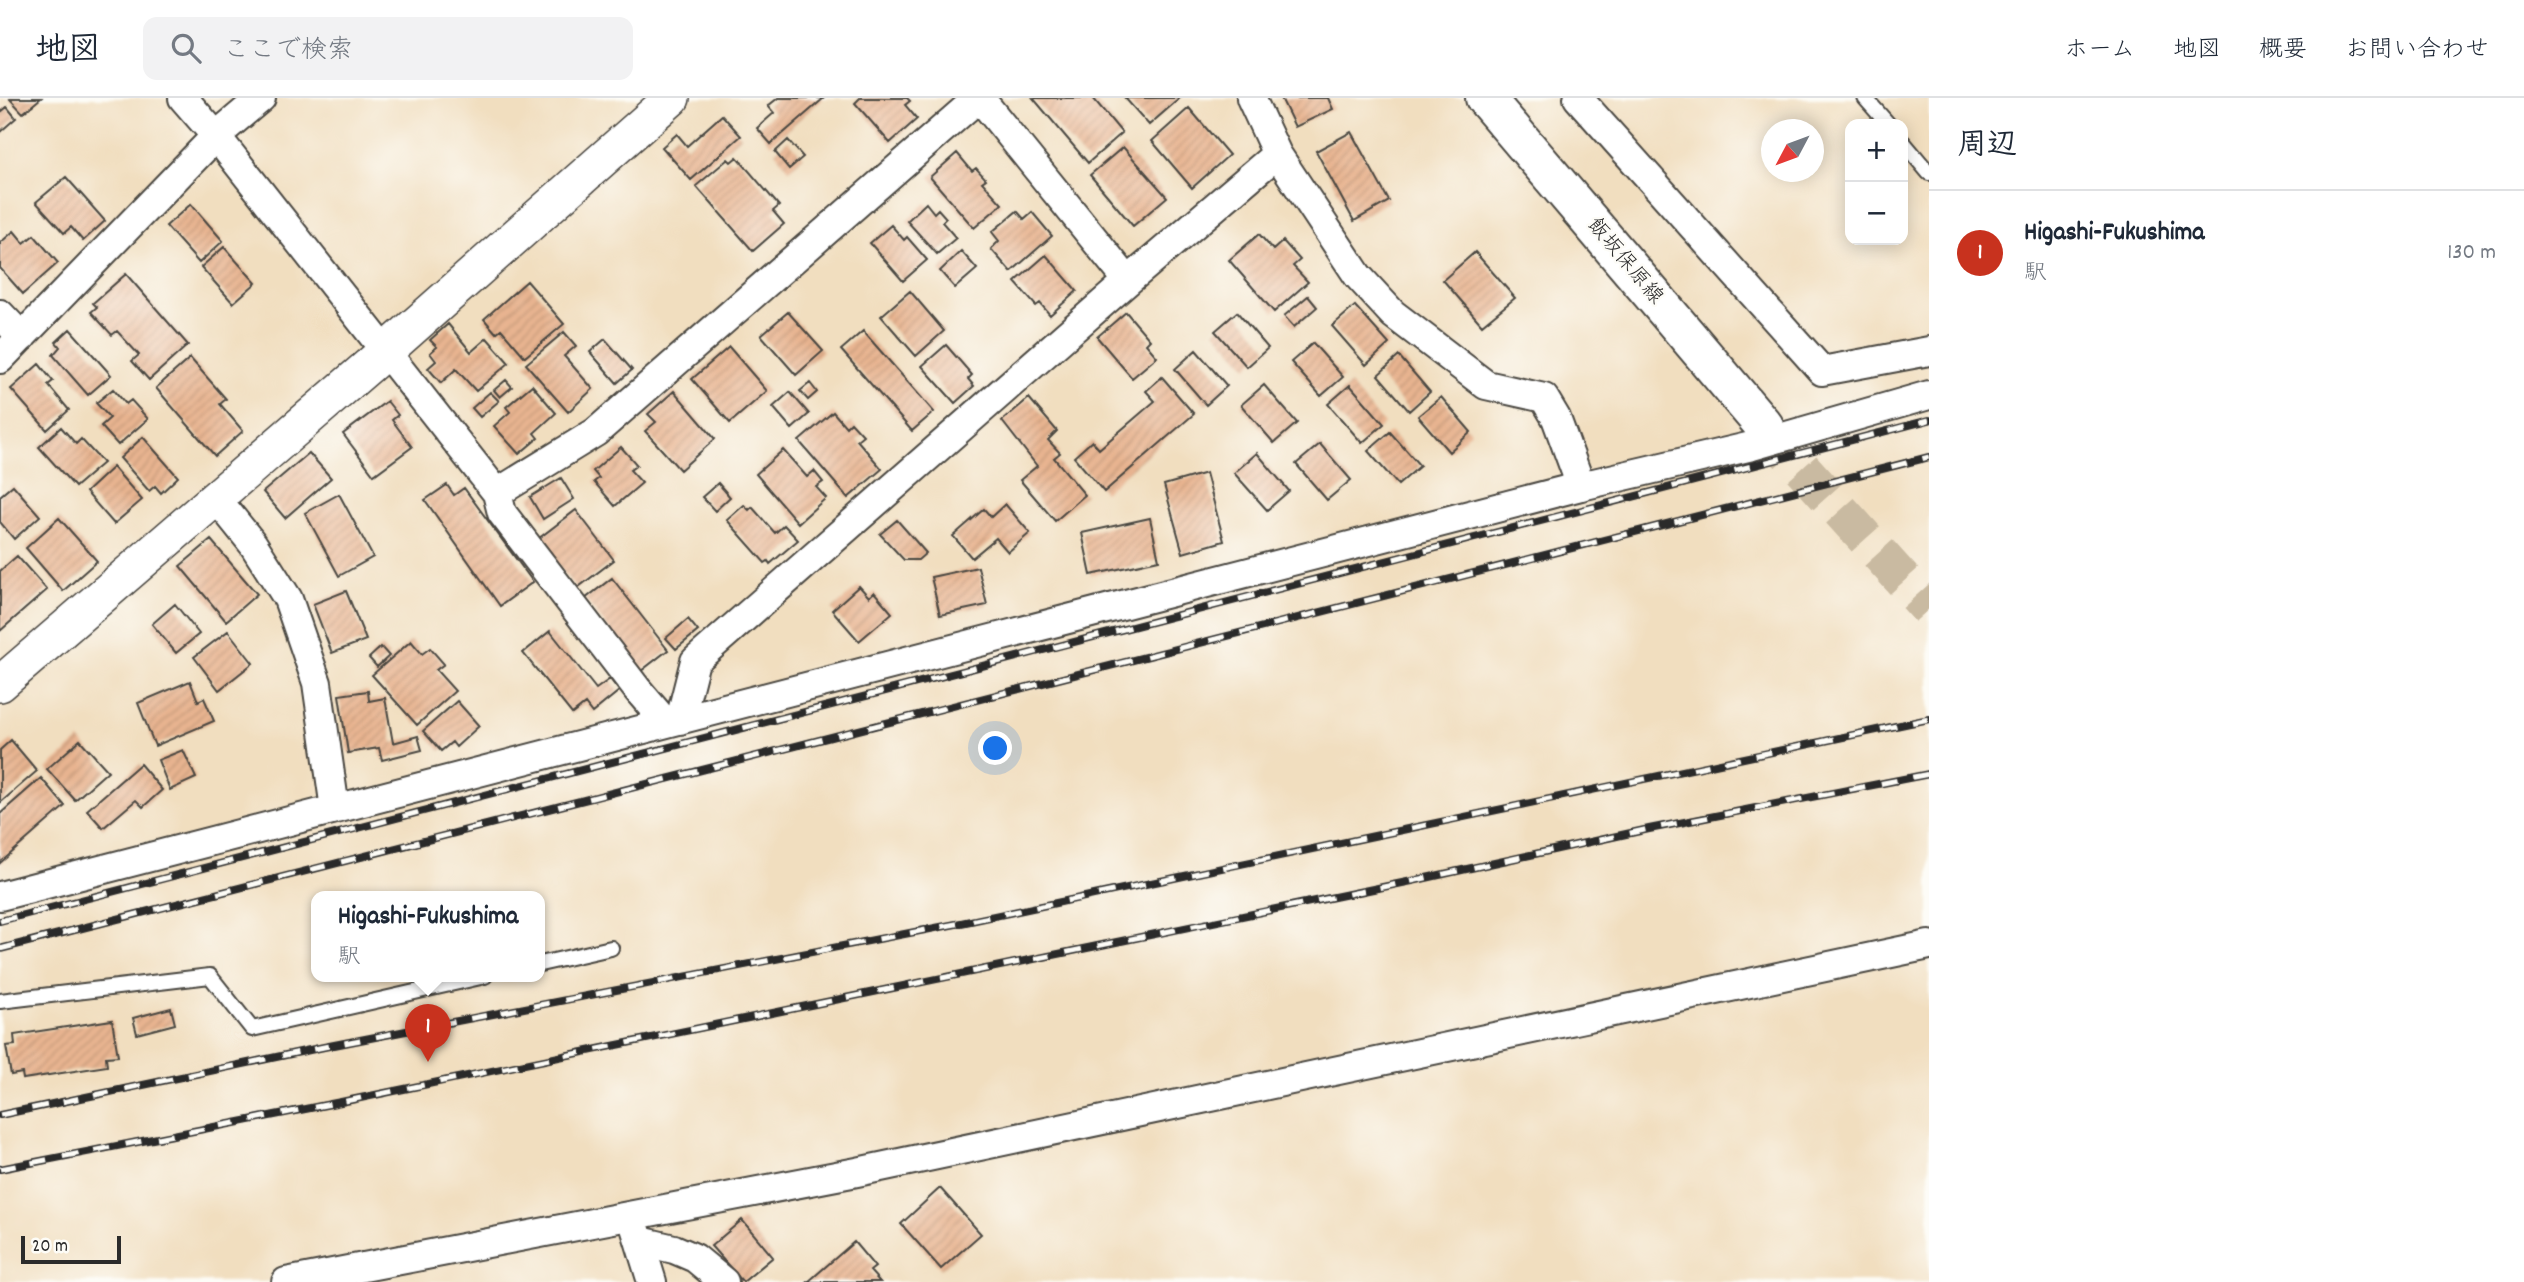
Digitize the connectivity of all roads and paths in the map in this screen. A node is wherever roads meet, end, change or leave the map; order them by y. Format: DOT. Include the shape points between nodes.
graph roads {
  1 [pos="183,98"];
  2 [pos="261,98"];
  3 [pos="673,98"];
  4 [pos="979,98"];
  5 [pos="1251,98"];
  6 [pos="1485,98"];
  7 [pos="1578,98"];
  8 [pos="1866,98"];
  9 [pos="1884,119"];
  10 [pos="216,136"];
  11 [pos="1908,148"];
  12 [pos="1277,154"];
  13 [pos="1929,173"];
  14 [pos="1128,281"];
  15 [pos="0,314"];
  16 [pos="22,337"];
  17 [pos="386,351"];
  18 [pos="1929,351"];
  19 [pos="0,359"];
  20 [pos="1929,395"];
  21 [pos="1764,426"];
  22 [pos="1581,486"];
  23 [pos="497,493"];
  24 [pos="216,498"];
  25 [pos="0,683"];
  26 [pos="673,721"];
  27 [pos="335,810"];
  28 [pos="0,896"];
  29 [pos="1929,945"];
  30 [pos="611,948"];
  31 [pos="545,963"];
  32 [pos="459,982"];
  33 [pos="0,1000"];
  34 [pos="635,1228"];
  35 [pos="286,1282"];
  36 [pos="652,1282"];
  37 [pos="724,1282"];
  1 -- 10 [label="street"];
  2 -- 10 [label="street"];
  3 -- 17 [label="street"];
  4 -- 14 [label="street"];
  4 -- 23 [label="street" via="596,432"];
  5 -- 12 [label="street"];
  6 -- 21 [label="main road, 飯坂保原線"];
  7 -- 18 [label="street" via="1822,371"];
  8 -- 9 [label="lane"];
  10 -- 16 [label="street"];
  10 -- 17 [label="street"];
  11 -- 13 [label="lane"];
  12 -- 14 [label="street"];
  12 -- 22 [label="street" via="1358,276 1393,314 1486,385 1544,398"];
  14 -- 26 [label="street" via="695,661"];
  15 -- 16 [label="street"];
  16 -- 19 [label="street"];
  17 -- 23 [label="street"];
  17 -- 24 [label="street"];
  20 -- 22 [label="street" via="1752,446"];
  22 -- 26 [label="street"];
  23 -- 26 [label="street" via="502,513 637,689"];
  24 -- 25 [label="street"];
  24 -- 27 [label="street" via="288,599 317,683"];
  26 -- 27 [label="street"];
  27 -- 28 [label="street"];
  29 -- 34 [label="street" via="857,1172"];
  30 -- 31 [label="lane"];
  32 -- 33 [label="lane" via="252,1029 210,976"];
  34 -- 35 [label="street"];
  34 -- 36 [label="street"];
  34 -- 37 [label="street" via="695,1258"];
}
